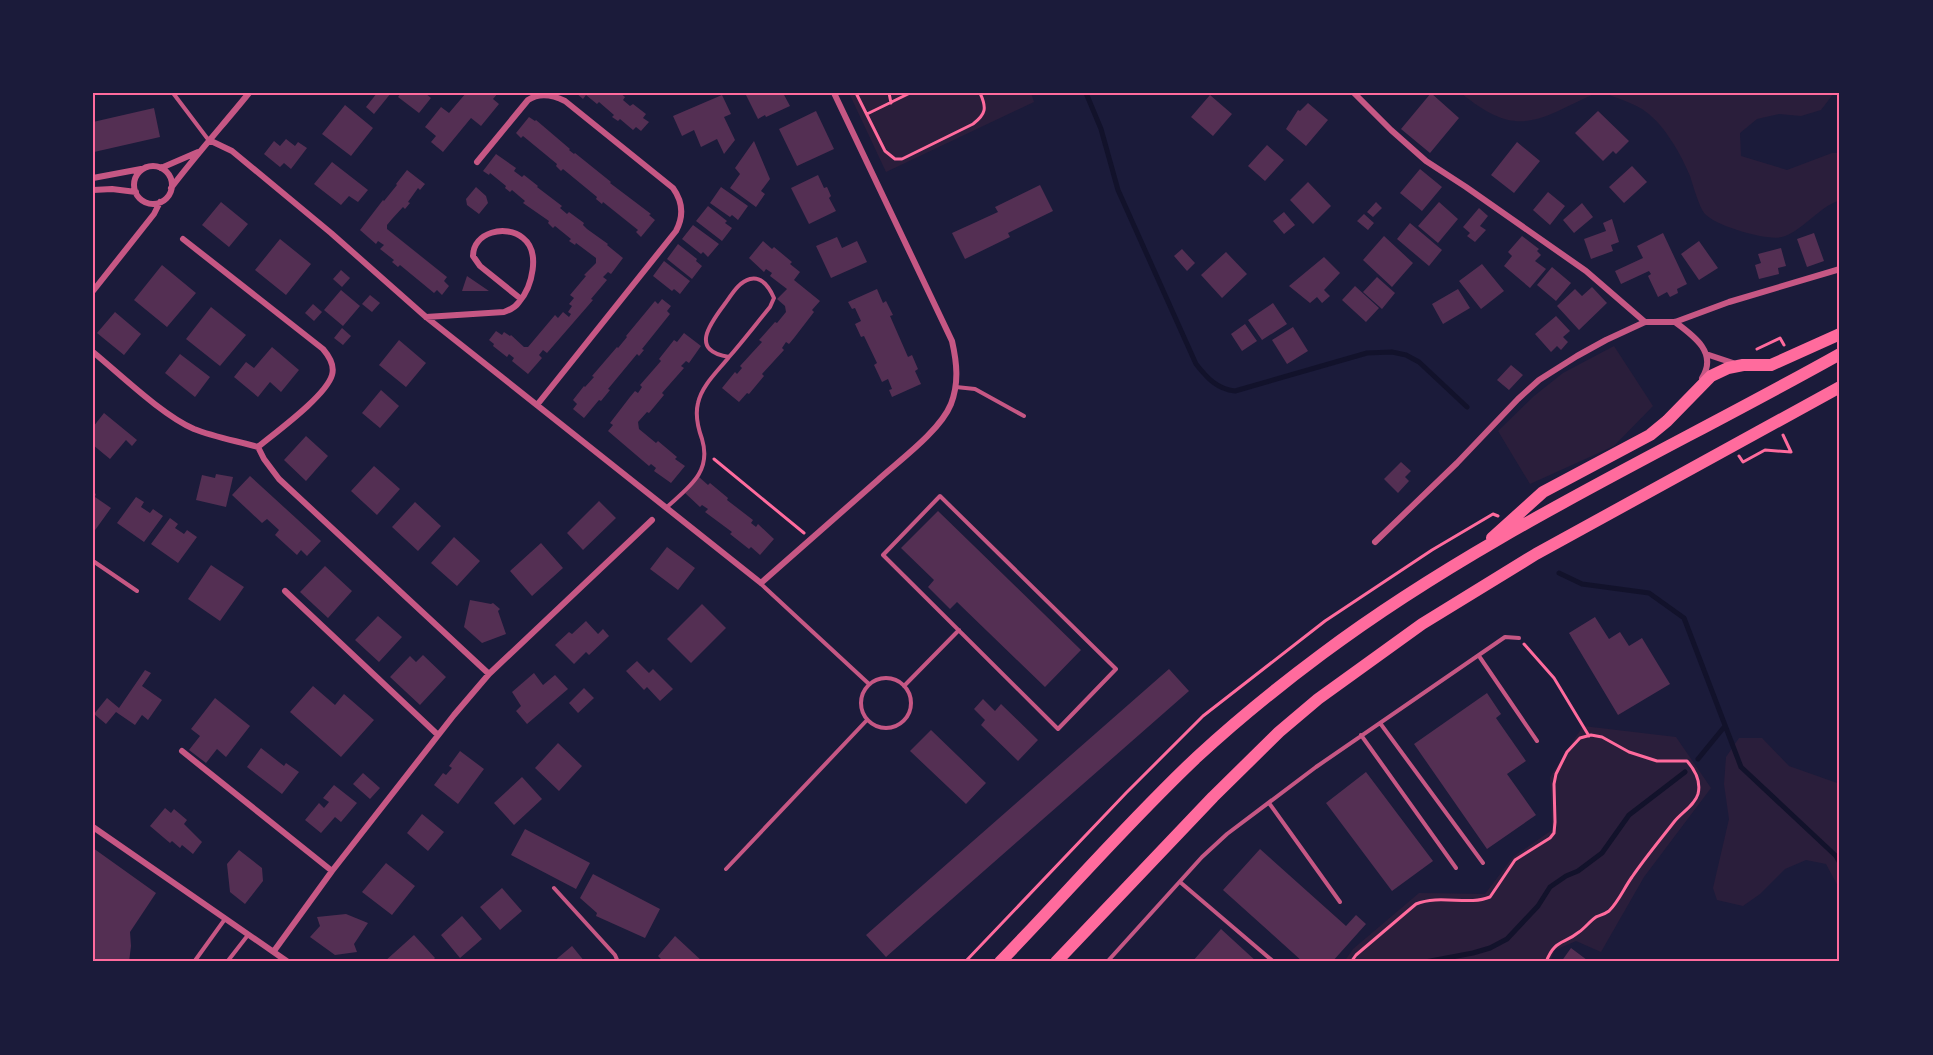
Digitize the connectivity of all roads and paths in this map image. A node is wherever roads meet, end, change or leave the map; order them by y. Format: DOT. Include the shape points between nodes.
graph roads {
  1 [pos="173,93"];
  2 [pos="249,93"];
  3 [pos="834,93"];
  4 [pos="856,93"];
  5 [pos="889,93"];
  6 [pos="910,93"];
  7 [pos="980,93"];
  8 [pos="1354,93"];
  9 [pos="891,103"];
  10 [pos="867,114"];
  11 [pos="211,141"];
  12 [pos="198,152"];
  13 [pos="477,162"];
  14 [pos="144,168"];
  15 [pos="161,168"];
  16 [pos="93,178"];
  17 [pos="171,188"];
  18 [pos="93,190"];
  19 [pos="136,192"];
  20 [pos="160,202"];
  21 [pos="183,239"];
  22 [pos="1840,269"];
  23 [pos="93,291"];
  24 [pos="521,299"];
  25 [pos="426,317"];
  26 [pos="1645,322"];
  27 [pos="1675,322"];
  28 [pos="1840,334"];
  29 [pos="1753,351"];
  30 [pos="93,352"];
  31 [pos="1706,354"];
  32 [pos="1840,354"];
  33 [pos="729,357"];
  34 [pos="1790,357"];
  35 [pos="1743,365"];
  36 [pos="956,387"];
  37 [pos="1840,387"];
  38 [pos="1692,394"];
  39 [pos="537,405"];
  40 [pos="1024,416"];
  41 [pos="258,447"];
  42 [pos="1765,450"];
  43 [pos="706,452"];
  44 [pos="1791,452"];
  45 [pos="666,508"];
  46 [pos="652,520"];
  47 [pos="810,539"];
  48 [pos="1375,542"];
  49 [pos="1477,552"];
  50 [pos="93,561"];
  51 [pos="760,583"];
  52 [pos="136,591"];
  53 [pos="285,591"];
  54 [pos="958,630"];
  55 [pos="1519,638"];
  56 [pos="1479,656"];
  57 [pos="489,674"];
  58 [pos="869,684"];
  59 [pos="904,686"];
  60 [pos="867,720"];
  61 [pos="1380,723"];
  62 [pos="438,735"];
  63 [pos="1361,735"];
  64 [pos="1589,736"];
  65 [pos="1538,741"];
  66 [pos="182,751"];
  67 [pos="1268,802"];
  68 [pos="93,827"];
  69 [pos="1483,863"];
  70 [pos="1456,868"];
  71 [pos="726,869"];
  72 [pos="332,872"];
  73 [pos="1180,882"];
  74 [pos="554,888"];
  75 [pos="1340,902"];
  76 [pos="225,918"];
  77 [pos="249,934"];
  78 [pos="274,951"];
  79 [pos="194,962"];
  80 [pos="227,962"];
  81 [pos="288,962"];
  82 [pos="618,962"];
  83 [pos="1000,962"];
  84 [pos="1056,962"];
  85 [pos="1107,962"];
  86 [pos="1274,962"];
  87 [pos="1351,962"];
  88 [pos="1546,962"];
  1 -- 11 [label="lane"];
  2 -- 11 [label="street"];
  3 -- 36 [label="street" via="952,341 957,363"];
  4 -- 10 [label="path"];
  5 -- 9 [label="path"];
  6 -- 9 [label="path"];
  7 -- 10 [label="path" via="984,111 973,124 902,159 885,151"];
  8 -- 26 [label="street" via="1426,161 1586,271"];
  9 -- 10 [label="path"];
  11 -- 12 [label="street"];
  11 -- 25 [label="street" via="232,151"];
  12 -- 15 [label="street"];
  12 -- 17 [label="street"];
  13 -- 39 [label="street" via="528,100 538,95 552,96 565,101 673,188 682,208 676,231"];
  14 -- 15 [label="street"];
  14 -- 16 [label="street"];
  14 -- 19 [label="street" via="136,176"];
  15 -- 17 [label="street" via="170,176"];
  17 -- 20 [label="street"];
  18 -- 19 [label="street"];
  19 -- 20 [label="street" via="148,203"];
  20 -- 23 [label="street"];
  21 -- 41 [label="street" via="323,349 331,361 332,376 326,385"];
  22 -- 27 [label="street"];
  24 -- 24 [label="street" via="532,272 531,251 523,238 494,231 478,241 473,256"];
  24 -- 25 [label="street" via="504,312"];
  25 -- 39 [label="street"];
  26 -- 27 [label="street"];
  26 -- 48 [label="street" via="1539,380"];
  27 -- 31 [label="street" via="1697,339"];
  28 -- 34 [label="highway"];
  29 -- 34 [label="path" via="1780,338"];
  30 -- 41 [label="street" via="180,421 194,429"];
  31 -- 35 [label="street"];
  31 -- 38 [label="street" via="1708,366"];
  32 -- 49 [label="highway"];
  33 -- 33 [label="lane" via="774,298 760,280 752,278 741,283 709,325 709,347 717,355"];
  33 -- 43 [label="lane" via="707,383 698,403 698,425"];
  34 -- 35 [label="highway" via="1772,365"];
  35 -- 38 [label="highway" via="1711,376"];
  36 -- 40 [label="lane" via="975,389"];
  36 -- 47 [label="street" via="943,418"];
  37 -- 84 [label="highway" via="1536,554 1422,624 1318,699 1213,797"];
  38 -- 49 [label="highway" via="1650,435 1543,492"];
  39 -- 45 [label="street"];
  41 -- 57 [label="street" via="279,479"];
  42 -- 44 [label="path"];
  43 -- 45 [label="lane" via="704,467 696,479"];
  43 -- 47 [label="path"];
  45 -- 51 [label="street"];
  46 -- 57 [label="street"];
  47 -- 51 [label="street"];
  49 -- 83 [label="highway" via="1323,653 1197,757"];
  50 -- 52 [label="lane"];
  51 -- 58 [label="lane"];
  53 -- 62 [label="street"];
  54 -- 54 [label="lane" via="882,555 940,496 1116,669 1058,729"];
  54 -- 59 [label="lane"];
  55 -- 56 [label="lane" via="1505,637"];
  55 -- 64 [label="path" via="1554,678"];
  56 -- 61 [label="lane"];
  56 -- 65 [label="lane"];
  57 -- 62 [label="street"];
  58 -- 59 [label="lane" via="883,678"];
  58 -- 60 [label="lane" via="861,706"];
  59 -- 60 [label="lane" via="911,700 903,722 888,728"];
  60 -- 71 [label="lane"];
  61 -- 63 [label="lane"];
  61 -- 69 [label="lane"];
  62 -- 72 [label="street"];
  63 -- 67 [label="lane"];
  63 -- 70 [label="lane"];
  64 -- 87 [label="path" via="1580,738 1567,752 1556,774 1554,833 1515,860 1490,897 1428,899 1416,904"];
  64 -- 88 [label="path" via="1602,737 1657,761 1687,761 1696,773 1698,797 1678,817 1607,913 1557,944"];
  66 -- 72 [label="street"];
  67 -- 73 [label="lane" via="1227,834"];
  67 -- 75 [label="lane"];
  68 -- 76 [label="street"];
  72 -- 78 [label="street"];
  73 -- 85 [label="lane"];
  73 -- 86 [label="lane"];
  74 -- 82 [label="lane"];
  76 -- 77 [label="street"];
  76 -- 79 [label="lane"];
  77 -- 78 [label="street"];
  77 -- 80 [label="lane"];
  78 -- 81 [label="street"];
}
